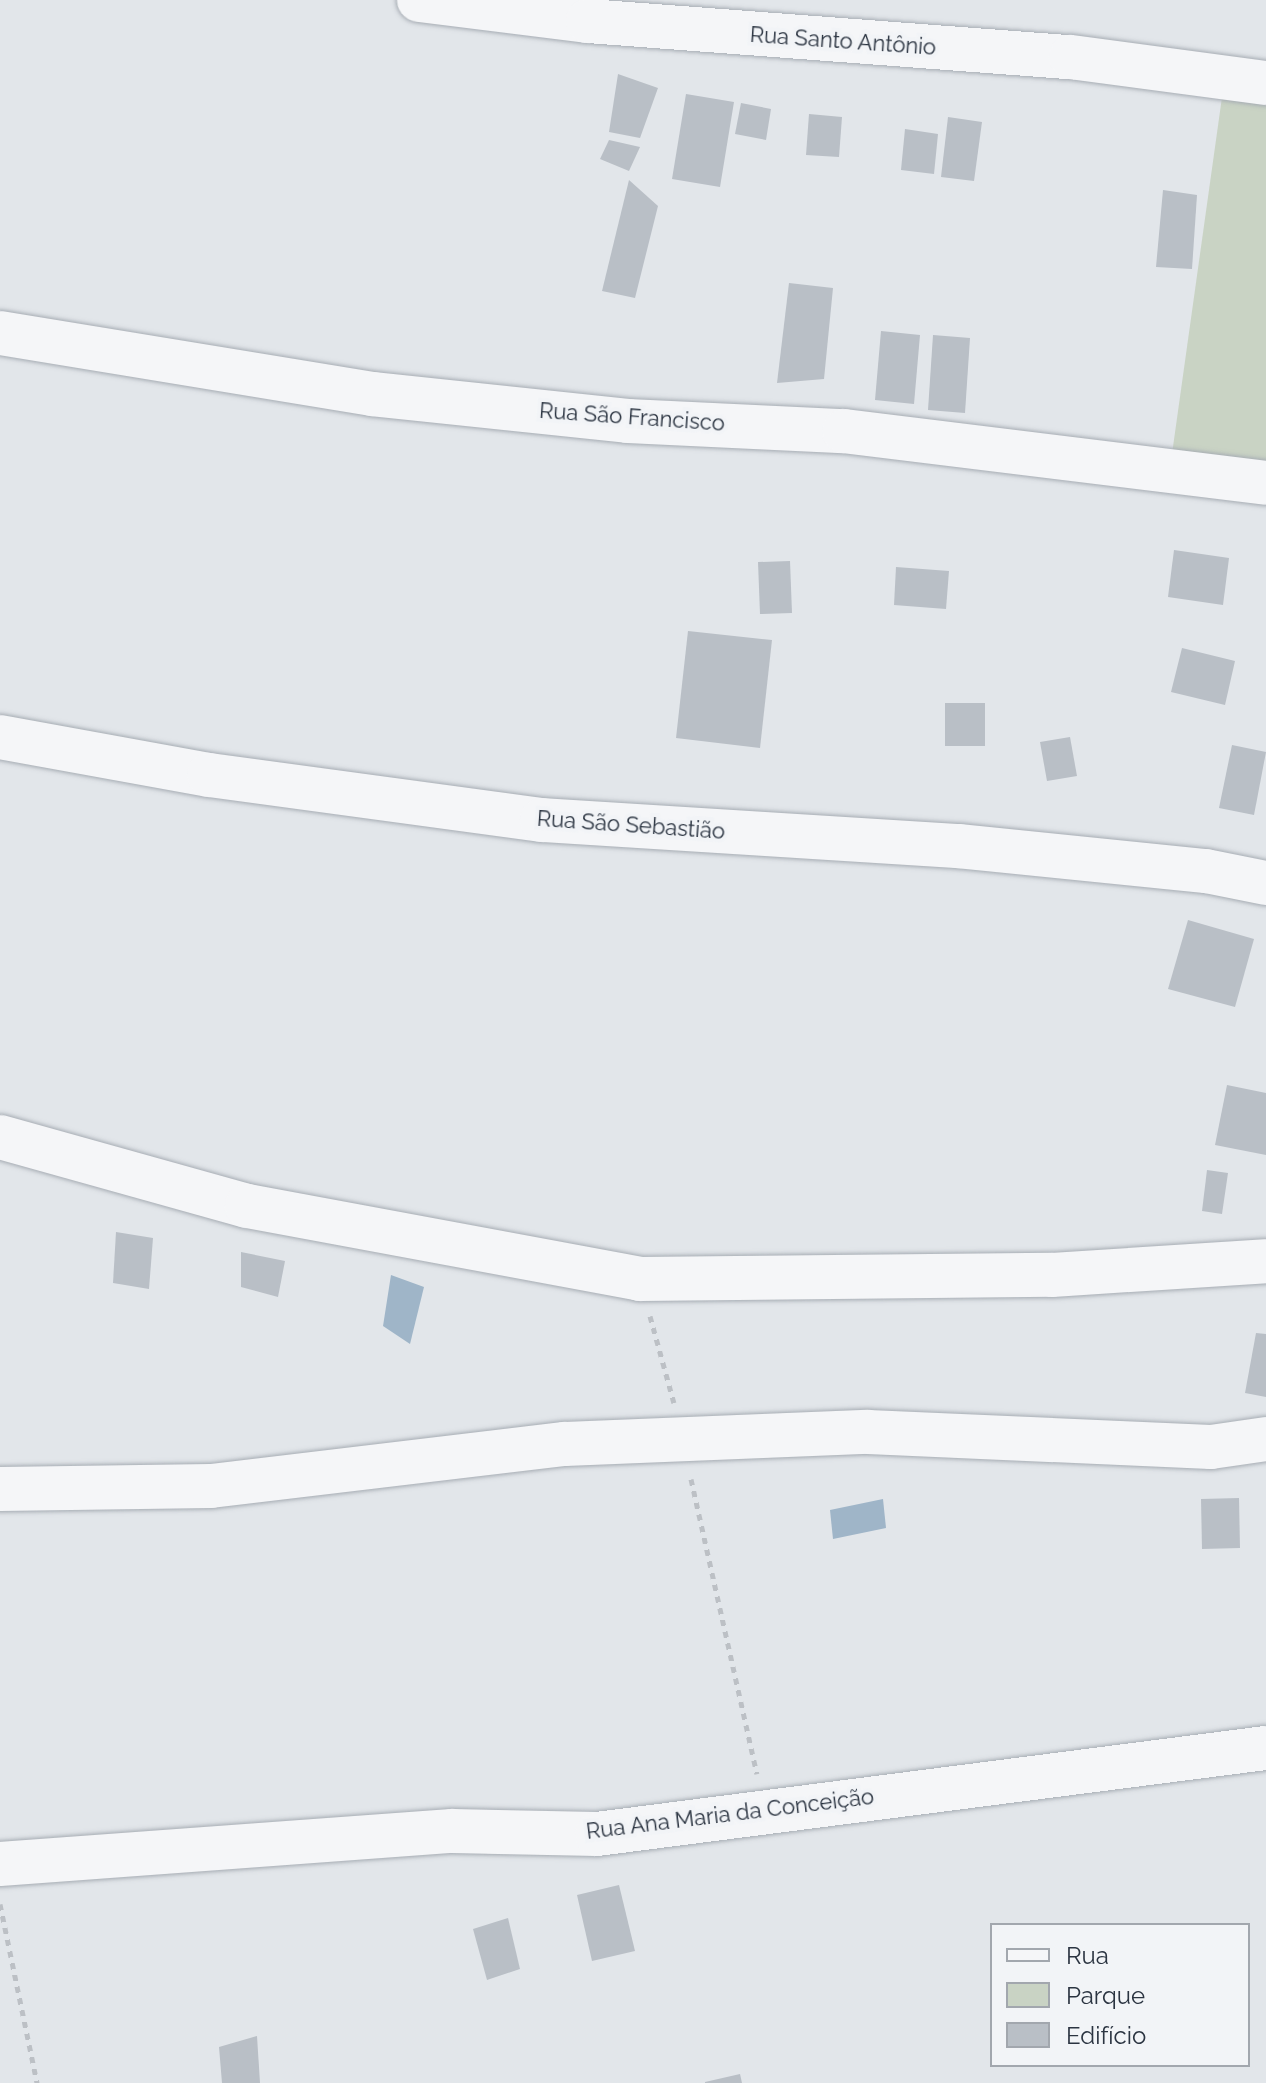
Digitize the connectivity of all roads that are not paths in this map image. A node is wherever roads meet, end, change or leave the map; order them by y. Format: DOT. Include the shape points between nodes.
graph roads {
  1 [pos="419,0"];
  2 [pos="1266,83"];
  3 [pos="0,333"];
  4 [pos="1266,483"];
  5 [pos="0,737"];
  6 [pos="1266,883"];
  7 [pos="0,1137"];
  8 [pos="1266,1261"];
  9 [pos="1266,1439"];
  10 [pos="0,1489"];
  11 [pos="1266,1748"];
  12 [pos="0,1864"];
  1 -- 2 [label="street, Rua Santo Antônio" via="588,21 1071,57"];
  3 -- 4 [label="street, Rua São Francisco" via="372,394 628,421 844,431"];
  5 -- 6 [label="street, Rua São Sebastião" via="209,775 542,820 958,846 1206,871"];
  7 -- 8 [label="street" via="247,1206 640,1279 1052,1275"];
  9 -- 10 [label="street" via="1211,1447 868,1432 565,1444 211,1486"];
  11 -- 12 [label="street, Rua Ana Maria da Conceição" via="597,1834 452,1831"];
}
